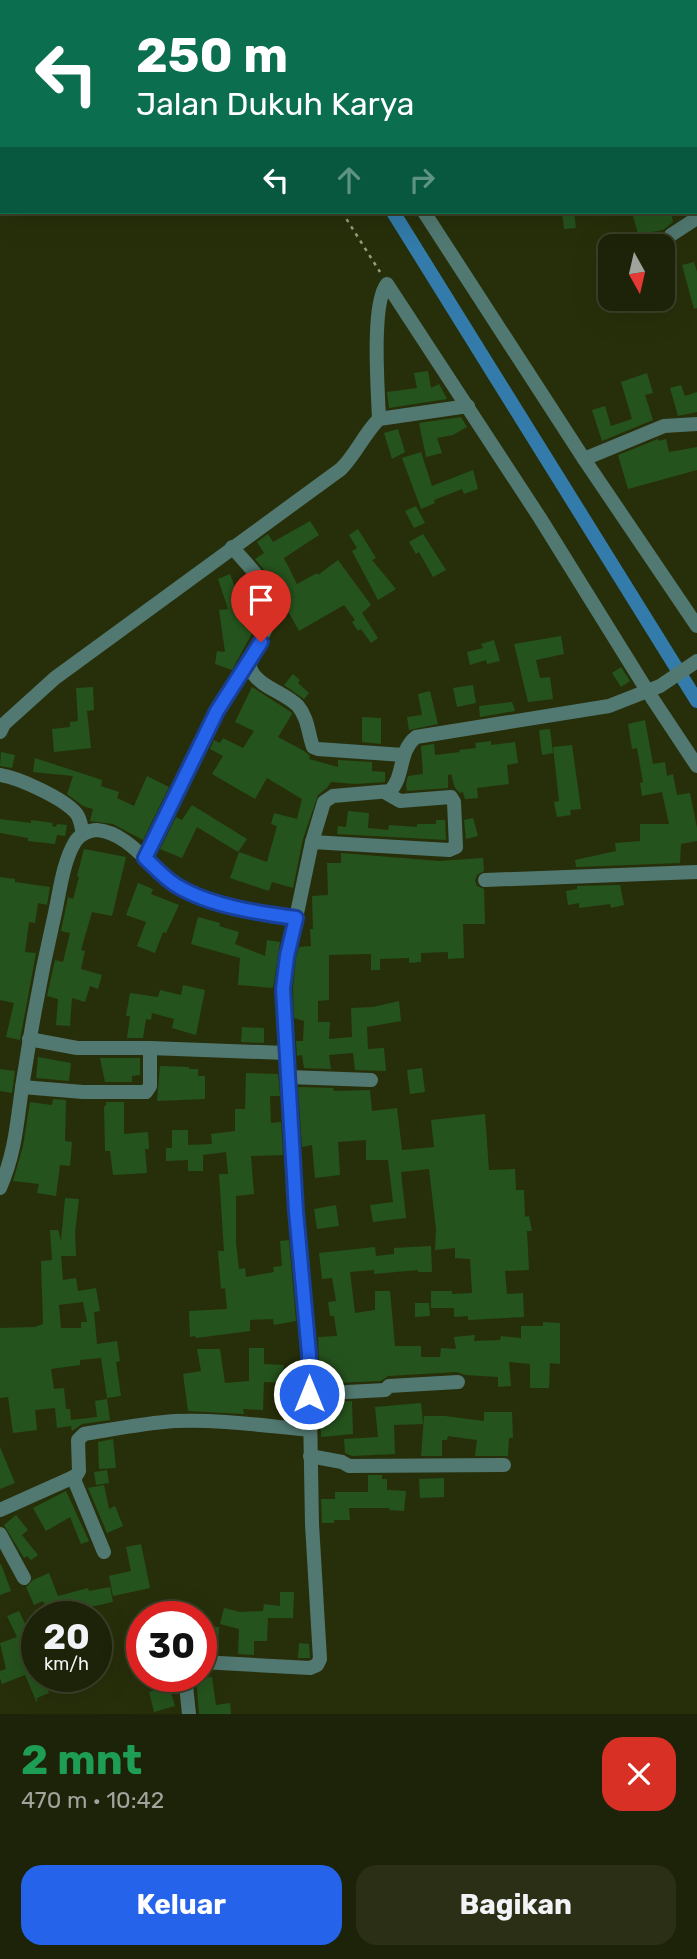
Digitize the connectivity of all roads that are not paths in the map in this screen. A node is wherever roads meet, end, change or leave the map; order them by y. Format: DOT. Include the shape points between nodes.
graph roads {
  1 [pos="425,214"];
  2 [pos="697,218"];
  3 [pos="673,234"];
  4 [pos="468,406"];
  5 [pos="379,419"];
  6 [pos="697,424"];
  7 [pos="584,459"];
  8 [pos="232,547"];
  9 [pos="697,626"];
  10 [pos="697,661"];
  11 [pos="249,662"];
  12 [pos="654,689"];
  13 [pos="0,732"];
  14 [pos="402,755"];
  15 [pos="697,766"];
  16 [pos="0,775"];
  17 [pos="386,793"];
  18 [pos="83,834"];
  19 [pos="312,842"];
  20 [pos="145,858"];
  21 [pos="697,872"];
  22 [pos="485,880"];
  23 [pos="296,918"];
  24 [pos="29,1039"];
  25 [pos="150,1048"];
  26 [pos="286,1053"];
  27 [pos="288,1077"];
  28 [pos="371,1080"];
  29 [pos="22,1087"];
  30 [pos="0,1188"];
  31 [pos="458,1382"];
  32 [pos="309,1394"];
  33 [pos="310,1430"];
  34 [pos="310,1456"];
  35 [pos="504,1465"];
  36 [pos="73,1477"];
  37 [pos="0,1510"];
  38 [pos="0,1534"];
  39 [pos="104,1552"];
  40 [pos="24,1578"];
  41 [pos="217,1663"];
  42 [pos="187,1692"];
  43 [pos="189,1714"];
  1 -- 7 [label="street"];
  2 -- 3 [label="street"];
  4 -- 5 [label="street"];
  4 -- 5 [label="street" via="387,284 382,289 378,326"];
  4 -- 12 [label="street"];
  5 -- 8 [label="street" via="341,469"];
  6 -- 7 [label="street" via="664,426"];
  7 -- 9 [label="street"];
  8 -- 11 [label="street" via="267,589 271,602 268,626"];
  8 -- 13 [label="street" via="55,678"];
  10 -- 12 [label="street"];
  11 -- 14 [label="street" via="255,676 299,707 313,747"];
  11 -- 20 [label="street" via="217,711"];
  12 -- 14 [label="street" via="587,710 423,735 410,742"];
  12 -- 15 [label="street"];
  14 -- 17 [label="street" via="394,787"];
  16 -- 18 [label="street" via="68,806 79,816"];
  17 -- 19 [label="street" via="328,797"];
  17 -- 19 [label="street" via="400,801 451,797 456,847"];
  18 -- 20 [label="street" via="105,832"];
  18 -- 24 [label="street" via="67,861"];
  19 -- 23 [label="street"];
  20 -- 23 [label="street" via="172,883 195,895"];
  21 -- 22 [label="street"];
  23 -- 26 [label="street" via="284,975"];
  24 -- 25 [label="street" via="77,1048"];
  24 -- 29 [label="street"];
  25 -- 26 [label="street"];
  25 -- 29 [label="street" via="146,1092"];
  26 -- 27 [label="street"];
  27 -- 28 [label="street"];
  27 -- 32 [label="street"];
  29 -- 30 [label="street" via="15,1144"];
  31 -- 32 [label="street"];
  32 -- 33 [label="street"];
  33 -- 34 [label="street"];
  33 -- 36 [label="street" via="178,1421 85,1434 78,1440 79,1471"];
  34 -- 35 [label="street" via="349,1466"];
  34 -- 41 [label="street" via="319,1662 310,1668"];
  36 -- 37 [label="street"];
  36 -- 39 [label="street"];
  38 -- 40 [label="street"];
  42 -- 43 [label="street"];
}
